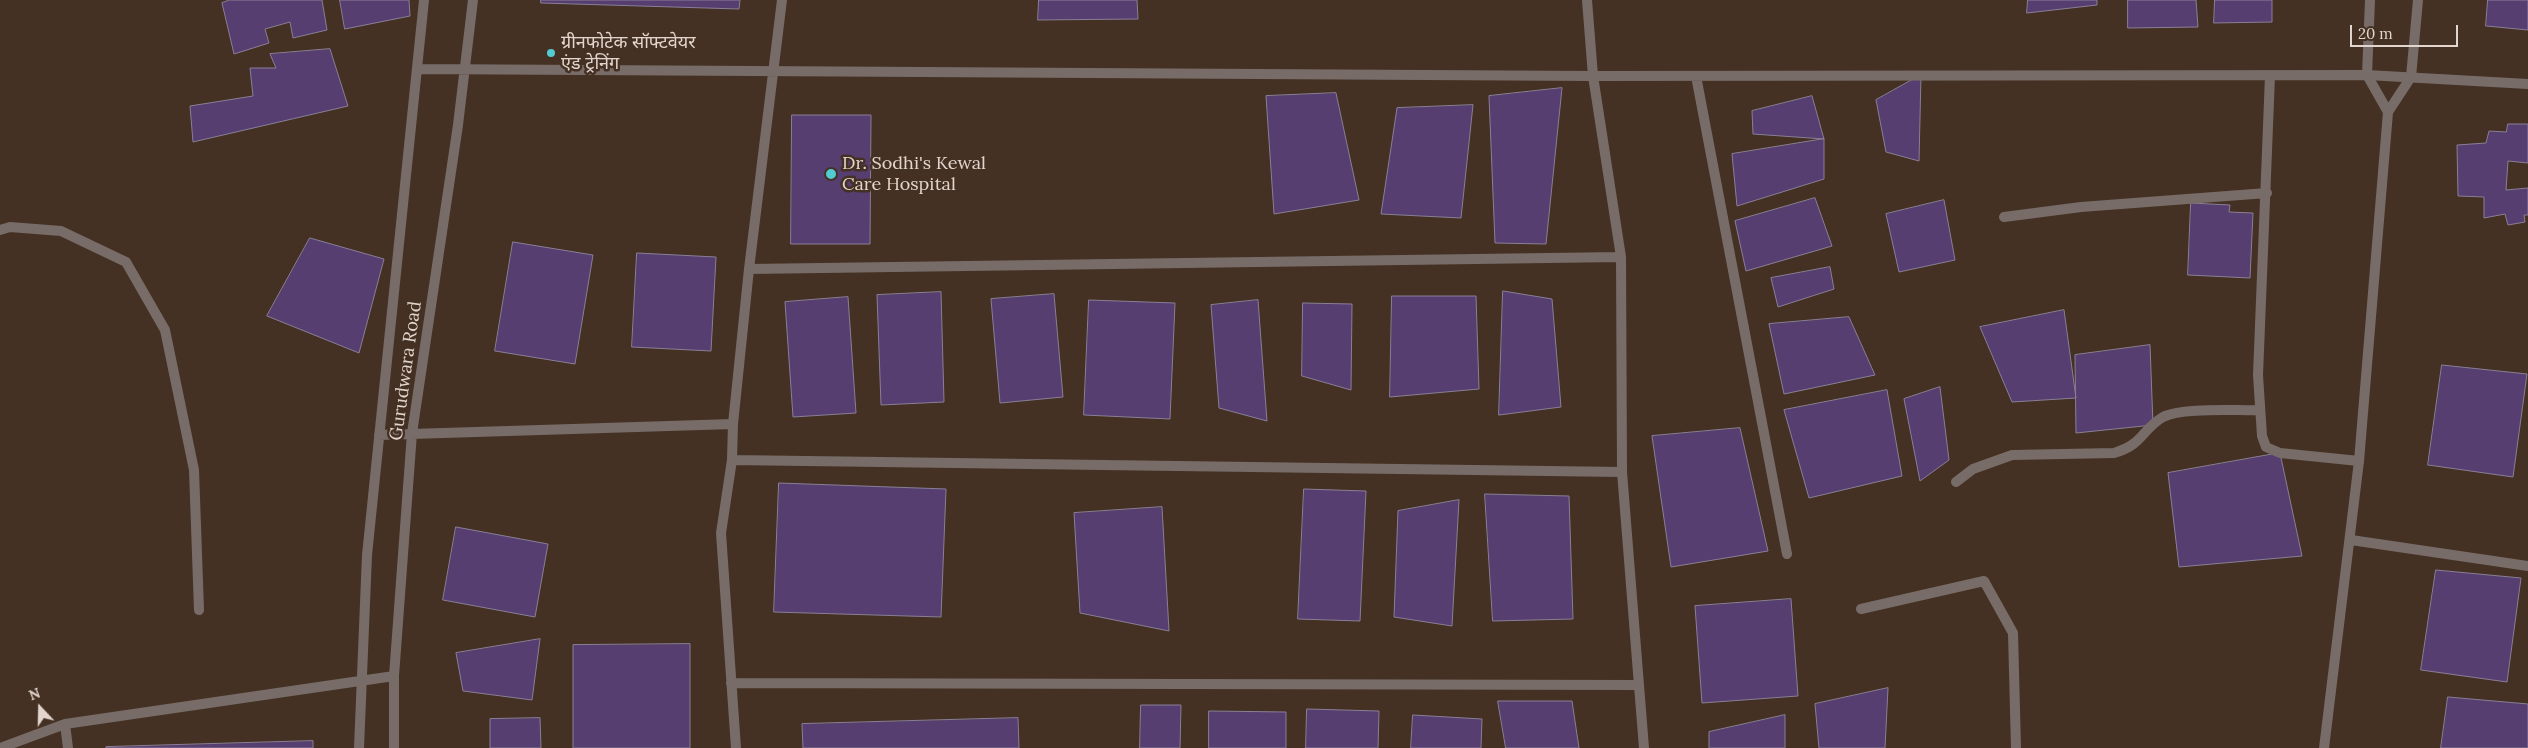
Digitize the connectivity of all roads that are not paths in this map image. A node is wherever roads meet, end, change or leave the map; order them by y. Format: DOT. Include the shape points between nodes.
graph roads {
  1 [pos="424,0"];
  2 [pos="473,0"];
  3 [pos="782,0"];
  4 [pos="1587,0"];
  5 [pos="2370,0"];
  6 [pos="2418,0"];
  7 [pos="417,69"];
  8 [pos="465,69"];
  9 [pos="772,71"];
  10 [pos="1593,76"];
  11 [pos="1696,76"];
  12 [pos="2270,76"];
  13 [pos="2366,76"];
  14 [pos="2411,77"];
  15 [pos="2528,84"];
  16 [pos="2388,112"];
  17 [pos="2267,193"];
  18 [pos="2004,217"];
  19 [pos="0,230"];
  20 [pos="1621,257"];
  21 [pos="750,269"];
  22 [pos="2260,410"];
  23 [pos="733,424"];
  24 [pos="412,433"];
  25 [pos="379,435"];
  26 [pos="732,460"];
  27 [pos="2359,461"];
  28 [pos="1622,472"];
  29 [pos="1956,482"];
  30 [pos="2351,540"];
  31 [pos="1787,554"];
  32 [pos="2528,566"];
  33 [pos="1861,609"];
  34 [pos="199,610"];
  35 [pos="394,676"];
  36 [pos="360,681"];
  37 [pos="731,683"];
  38 [pos="1639,685"];
  39 [pos="65,724"];
  40 [pos="0,748"];
  41 [pos="68,748"];
  42 [pos="359,748"];
  43 [pos="394,748"];
  44 [pos="736,748"];
  45 [pos="1644,748"];
  46 [pos="2016,748"];
  47 [pos="2324,748"];
  1 -- 7 [label="street"];
  2 -- 8 [label="street, Gurudwara Road"];
  3 -- 9 [label="street"];
  4 -- 10 [label="street"];
  5 -- 13 [label="street"];
  6 -- 14 [label="street"];
  7 -- 8 [label="street"];
  7 -- 25 [label="street"];
  8 -- 9 [label="street"];
  8 -- 24 [label="street, Gurudwara Road"];
  9 -- 10 [label="street"];
  9 -- 21 [label="street"];
  10 -- 11 [label="street"];
  10 -- 20 [label="street"];
  11 -- 12 [label="street"];
  11 -- 31 [label="street"];
  12 -- 13 [label="street"];
  12 -- 17 [label="street"];
  13 -- 14 [label="street"];
  13 -- 16 [label="street"];
  14 -- 15 [label="street"];
  14 -- 16 [label="street"];
  16 -- 27 [label="street"];
  17 -- 18 [label="street" via="2081,207"];
  17 -- 22 [label="street" via="2258,375"];
  19 -- 34 [label="street" via="10,226 61,231 126,262 165,330 194,470"];
  20 -- 21 [label="street"];
  20 -- 28 [label="street"];
  21 -- 23 [label="street"];
  22 -- 27 [label="street" via="2266,447 2280,453"];
  22 -- 29 [label="street" via="2169,414 2130,448 2114,453 2012,455 1973,470"];
  23 -- 24 [label="street"];
  23 -- 26 [label="street"];
  24 -- 25 [label="street"];
  24 -- 35 [label="street, Gurudwara Road"];
  25 -- 36 [label="street" via="367,555"];
  26 -- 28 [label="street"];
  26 -- 37 [label="street" via="721,533"];
  27 -- 30 [label="street"];
  28 -- 38 [label="street"];
  30 -- 32 [label="street"];
  30 -- 47 [label="street"];
  33 -- 46 [label="street" via="1984,581 2013,633"];
  35 -- 36 [label="street"];
  35 -- 43 [label="street, Gurudwara Road"];
  36 -- 39 [label="street"];
  36 -- 42 [label="street"];
  37 -- 38 [label="street"];
  37 -- 44 [label="street"];
  38 -- 45 [label="street"];
  39 -- 40 [label="street"];
  39 -- 41 [label="street"];
}
